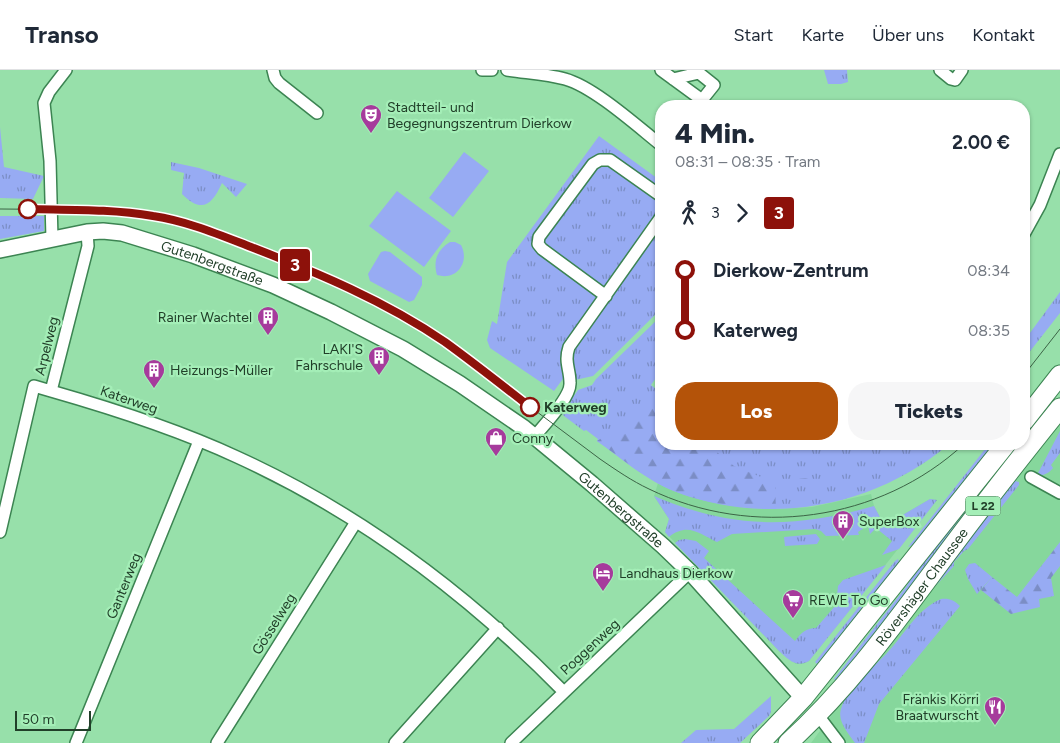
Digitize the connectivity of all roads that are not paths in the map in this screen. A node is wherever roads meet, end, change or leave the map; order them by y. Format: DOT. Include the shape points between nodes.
graph roads {
  1 [pos="66,70"];
  2 [pos="274,70"];
  3 [pos="482,70"];
  4 [pos="492,70"];
  5 [pos="507,70"];
  6 [pos="661,70"];
  7 [pos="940,70"];
  8 [pos="962,70"];
  9 [pos="673,78"];
  10 [pos="317,113"];
  11 [pos="655,140"];
  12 [pos="1060,154"];
  13 [pos="655,192"];
  14 [pos="1030,223"];
  15 [pos="655,227"];
  16 [pos="87,232"];
  17 [pos="52,239"];
  18 [pos="0,250"];
  19 [pos="606,296"];
  20 [pos="1060,375"];
  21 [pos="51,391"];
  22 [pos="1060,408"];
  23 [pos="1030,413"];
  24 [pos="535,436"];
  25 [pos="200,441"];
  26 [pos="1030,446"];
  27 [pos="1001,450"];
  28 [pos="1027,450"];
  29 [pos="1031,478"];
  30 [pos="1060,493"];
  31 [pos="356,522"];
  32 [pos="0,532"];
  33 [pos="690,572"];
  34 [pos="498,628"];
  35 [pos="564,692"];
  36 [pos="803,698"];
  37 [pos="817,714"];
  38 [pos="76,743"];
  39 [pos="217,743"];
  40 [pos="395,743"];
  41 [pos="511,743"];
  42 [pos="760,743"];
  43 [pos="788,743"];
  44 [pos="839,743"];
  1 -- 17 [label="street" via="44,103 50,161"];
  2 -- 10 [label="street" via="279,83"];
  3 -- 4 [label="street"];
  5 -- 11 [label="street" via="566,79 605,102"];
  6 -- 9 [label="street"];
  7 -- 8 [label="street" via="956,80"];
  12 -- 14 [label="street"];
  13 -- 19 [label="street" via="610,160 600,160 593,164 539,237 538,244 542,249"];
  15 -- 19 [label="street"];
  16 -- 17 [label="street, Gutenbergstraße"];
  16 -- 21 [label="street, Arpelweg" via="88,246"];
  16 -- 24 [label="street, Gutenbergstraße" via="122,233 272,285 404,350"];
  17 -- 18 [label="street, Gutenbergstraße"];
  19 -- 24 [label="street" via="569,347 566,356 569,388"];
  20 -- 23 [label="main road"];
  21 -- 25 [label="street, Katerweg"];
  21 -- 32 [label="street, Arpelweg" via="34,386"];
  22 -- 26 [label="main road, Rövershäger Chaussee / L 22"];
  24 -- 33 [label="street, Gutenbergstraße"];
  25 -- 31 [label="street, Katerweg" via="277,476"];
  25 -- 38 [label="street, Ganterweg"];
  27 -- 36 [label="main road, Rövershäger Chaussee / L 22"];
  28 -- 37 [label="main road, Rövershäger Chaussee / L 22" via="881,642"];
  29 -- 30 [label="street"];
  31 -- 34 [label="street, Katerweg" via="426,569"];
  31 -- 39 [label="street, Gösselweg"];
  33 -- 35 [label="street, Poggenweg"];
  33 -- 36 [label="street, Gutenbergstraße"];
  34 -- 35 [label="street, Katerweg"];
  34 -- 40 [label="street"];
  35 -- 41 [label="street, Poggenweg"];
  36 -- 37 [label="main road"];
  36 -- 42 [label="main road, Rövershäger Chaussee / L 22"];
  37 -- 43 [label="main road, Rövershäger Chaussee / L 22"];
  37 -- 44 [label="street"];
}
